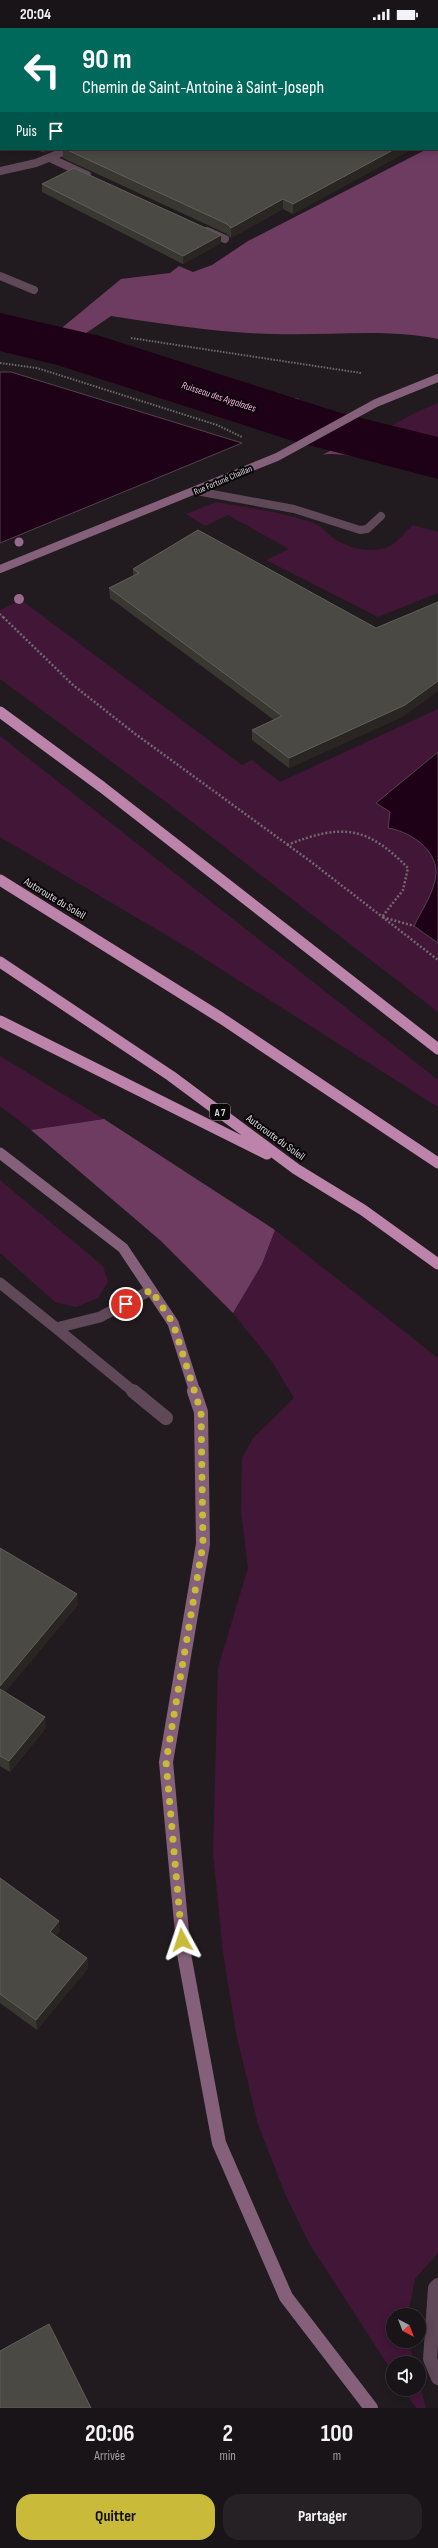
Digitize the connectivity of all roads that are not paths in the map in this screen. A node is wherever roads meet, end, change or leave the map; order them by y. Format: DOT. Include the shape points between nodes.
graph roads {
  1 [pos="68,150"];
  2 [pos="52,159"];
  3 [pos="0,171"];
  4 [pos="94,179"];
  5 [pos="196,225"];
  6 [pos="225,239"];
  7 [pos="0,276"];
  8 [pos="34,290"];
  9 [pos="438,378"];
  10 [pos="196,491"];
  11 [pos="381,516"];
  12 [pos="0,568"];
  13 [pos="0,712"];
  14 [pos="0,880"];
  15 [pos="0,962"];
  16 [pos="0,1021"];
  17 [pos="438,1049"];
  18 [pos="0,1153"];
  19 [pos="438,1163"];
  20 [pos="296,1169"];
  21 [pos="438,1264"];
  22 [pos="0,1283"];
  23 [pos="151,1290"];
  24 [pos="56,1328"];
  25 [pos="166,1418"];
  26 [pos="438,2285"];
  27 [pos="438,2378"];
  28 [pos="371,2408"];
  1 -- 2 [label="street"];
  2 -- 3 [label="street"];
  2 -- 4 [label="street"];
  5 -- 6 [label="street"];
  7 -- 8 [label="street"];
  9 -- 10 [label="street, Rue Fortuné Chaillan" via="410,386 317,438"];
  10 -- 11 [label="street" via="294,509 360,530 367,529"];
  10 -- 12 [label="street, Rue Fortuné Chaillan"];
  13 -- 17 [label="highway" via="102,787"];
  14 -- 19 [label="highway, Autoroute du Soleil" via="306,1072"];
  15 -- 20 [label="highway, Autoroute du Soleil / A 7" via="171,1076"];
  16 -- 20 [label="highway"];
  18 -- 23 [label="street" via="123,1248"];
  20 -- 21 [label="highway, Autoroute du Soleil / A 7" via="363,1210"];
  22 -- 24 [label="street"];
  23 -- 24 [label="street" via="100,1317"];
  23 -- 28 [label="street" via="173,1323 201,1412 203,1544 166,1762 184,1954 219,2143 286,2297"];
  24 -- 25 [label="street"];
  26 -- 27 [label="street" via="435,2288 430,2359"];
}
